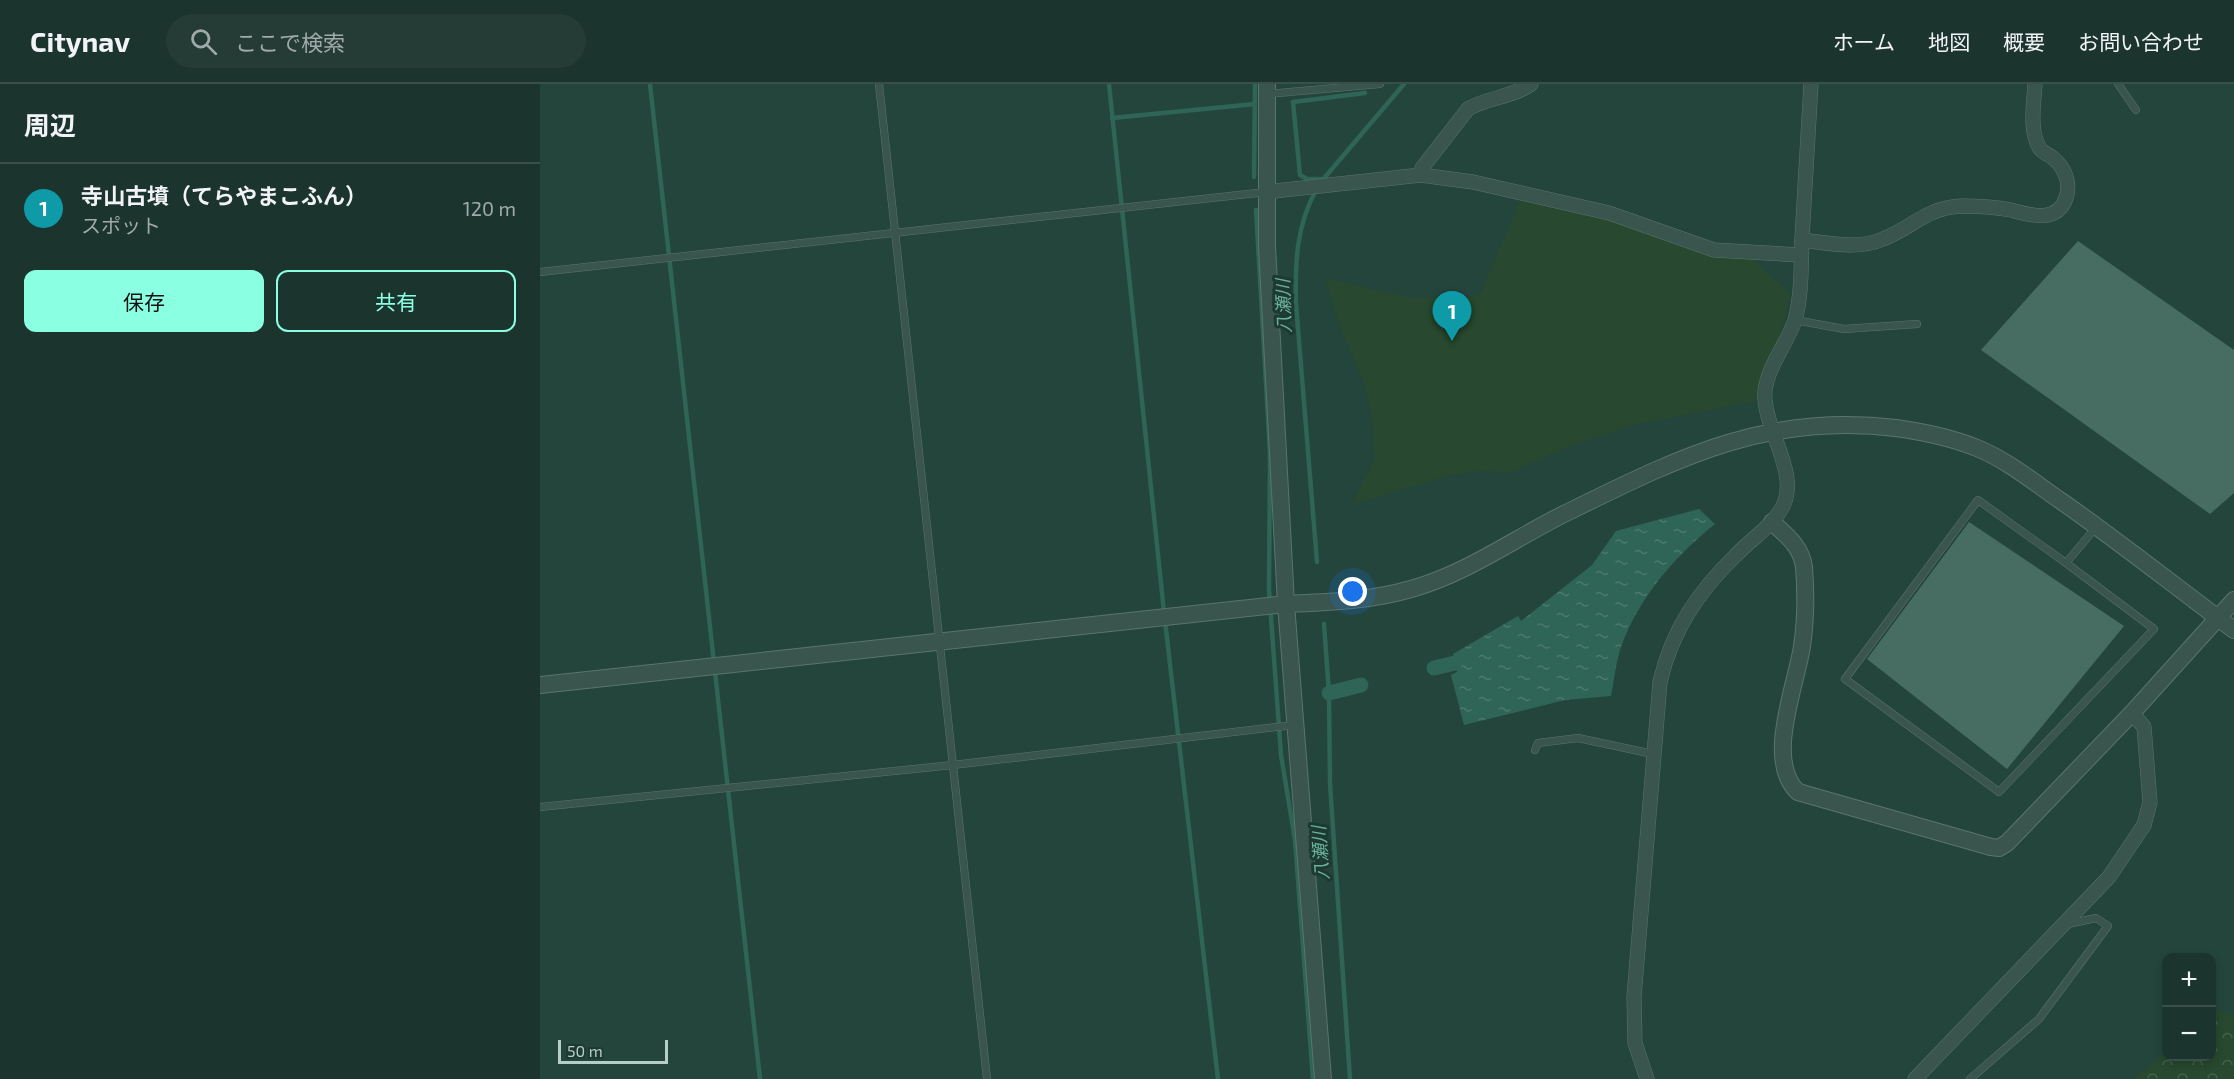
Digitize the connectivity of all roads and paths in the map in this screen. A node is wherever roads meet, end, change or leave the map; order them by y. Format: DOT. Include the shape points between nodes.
graph roads {
  1 [pos="879,84"];
  2 [pos="1380,84"];
  3 [pos="1531,84"];
  4 [pos="1811,84"];
  5 [pos="2035,84"];
  6 [pos="2118,84"];
  7 [pos="1267,89"];
  8 [pos="2136,110"];
  9 [pos="1421,175"];
  10 [pos="1266,192"];
  11 [pos="896,232"];
  12 [pos="1802,240"];
  13 [pos="1802,255"];
  14 [pos="540,272"];
  15 [pos="1795,320"];
  16 [pos="1917,324"];
  17 [pos="1771,430"];
  18 [pos="1772,522"];
  19 [pos="2097,526"];
  20 [pos="2066,563"];
  21 [pos="2234,600"];
  22 [pos="1286,604"];
  23 [pos="2219,619"];
  24 [pos="2234,630"];
  25 [pos="940,643"];
  26 [pos="540,685"];
  27 [pos="2132,713"];
  28 [pos="1294,725"];
  29 [pos="1535,750"];
  30 [pos="1653,754"];
  31 [pos="953,765"];
  32 [pos="540,807"];
  33 [pos="2065,924"];
  34 [pos="987,1079"];
  35 [pos="1323,1079"];
  36 [pos="1647,1079"];
  37 [pos="1915,1079"];
  38 [pos="1970,1079"];
  1 -- 11 [label="lane"];
  2 -- 7 [label="lane"];
  3 -- 9 [label="street" via="1510,96 1468,109 1422,168"];
  4 -- 12 [label="street"];
  5 -- 12 [label="street" via="2035,138 2039,149 2053,157 2062,169 2069,187 2060,208 2041,217 1984,207 1947,207 1874,242 1850,245"];
  6 -- 8 [label="lane"];
  7 -- 10 [label="street"];
  9 -- 10 [label="street"];
  9 -- 13 [label="street" via="1473,182 1609,213 1714,250"];
  10 -- 11 [label="lane"];
  10 -- 22 [label="street"];
  11 -- 14 [label="lane"];
  11 -- 25 [label="lane"];
  12 -- 13 [label="street"];
  13 -- 15 [label="street"];
  15 -- 16 [label="lane" via="1844,329"];
  15 -- 17 [label="street" via="1777,355 1766,389"];
  17 -- 18 [label="street" via="1781,453 1786,488 1784,504"];
  17 -- 19 [label="street" via="1837,423 1936,434 1979,448"];
  17 -- 22 [label="street" via="1636,479 1461,569 1413,589 1361,599"];
  18 -- 27 [label="street" via="1795,544 1804,567 1803,643 1783,729 1787,776 1798,792 1999,848"];
  18 -- 30 [label="street" via="1735,556 1685,615 1670,646 1660,681"];
  19 -- 20 [label="lane"];
  19 -- 23 [label="street"];
  20 -- 20 [label="lane" via="1978,500 1845,679 1999,792 2154,629"];
  21 -- 23 [label="street"];
  22 -- 25 [label="street"];
  22 -- 28 [label="street"];
  23 -- 24 [label="street"];
  23 -- 27 [label="street"];
  25 -- 26 [label="street"];
  25 -- 31 [label="lane"];
  27 -- 33 [label="street" via="2144,727 2148,816 2119,865"];
  28 -- 31 [label="lane"];
  28 -- 35 [label="street"];
  29 -- 30 [label="lane" via="1538,743 1578,738"];
  30 -- 36 [label="street" via="1633,1020 1635,1043"];
  31 -- 32 [label="lane"];
  31 -- 34 [label="lane"];
  33 -- 37 [label="street"];
  33 -- 38 [label="lane" via="2096,918 2108,926 2039,1019"];
}
